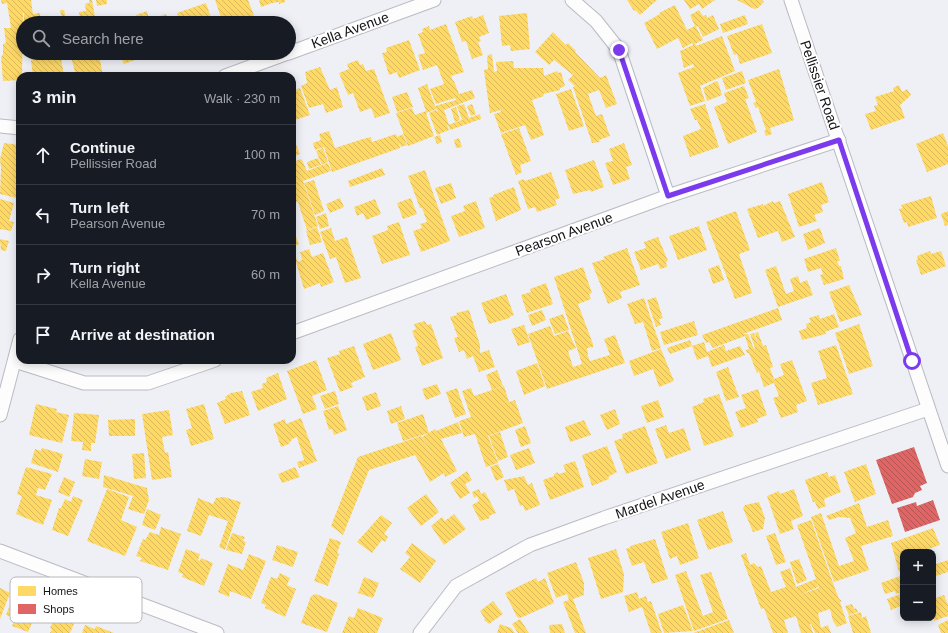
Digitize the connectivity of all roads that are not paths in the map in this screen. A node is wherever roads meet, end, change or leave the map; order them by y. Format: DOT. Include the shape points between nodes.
graph roads {
  1 [pos="434,0"];
  2 [pos="572,0"];
  3 [pos="791,0"];
  4 [pos="296,50"];
  5 [pos="270,60"];
  6 [pos="236,72"];
  7 [pos="0,126"];
  8 [pos="16,128"];
  9 [pos="839,140"];
  10 [pos="668,196"];
  11 [pos="296,332"];
  12 [pos="16,357"];
  13 [pos="15,362"];
  14 [pos="22,364"];
  15 [pos="203,364"];
  16 [pos="928,409"];
  17 [pos="0,415"];
  18 [pos="948,466"];
  19 [pos="0,550"];
  20 [pos="71,577"];
  21 [pos="142,604"];
  22 [pos="217,633"];
  23 [pos="420,633"];
  1 -- 4 [label="street, Kella Avenue"];
  2 -- 10 [label="street" via="596,21 619,50"];
  3 -- 9 [label="street, Pellissier Road"];
  5 -- 6 [label="street, Kella Avenue"];
  7 -- 8 [label="street"];
  9 -- 10 [label="street, Pearson Avenue"];
  9 -- 16 [label="street, Pellissier Road"];
  10 -- 11 [label="street, Pearson Avenue"];
  12 -- 13 [label="street"];
  13 -- 17 [label="street"];
  14 -- 15 [label="street" via="84,383 148,383"];
  16 -- 18 [label="street, Pellissier Road"];
  16 -- 23 [label="street, Mardel Avenue" via="530,545 456,586"];
  19 -- 20 [label="street"];
  21 -- 22 [label="street"];
}
